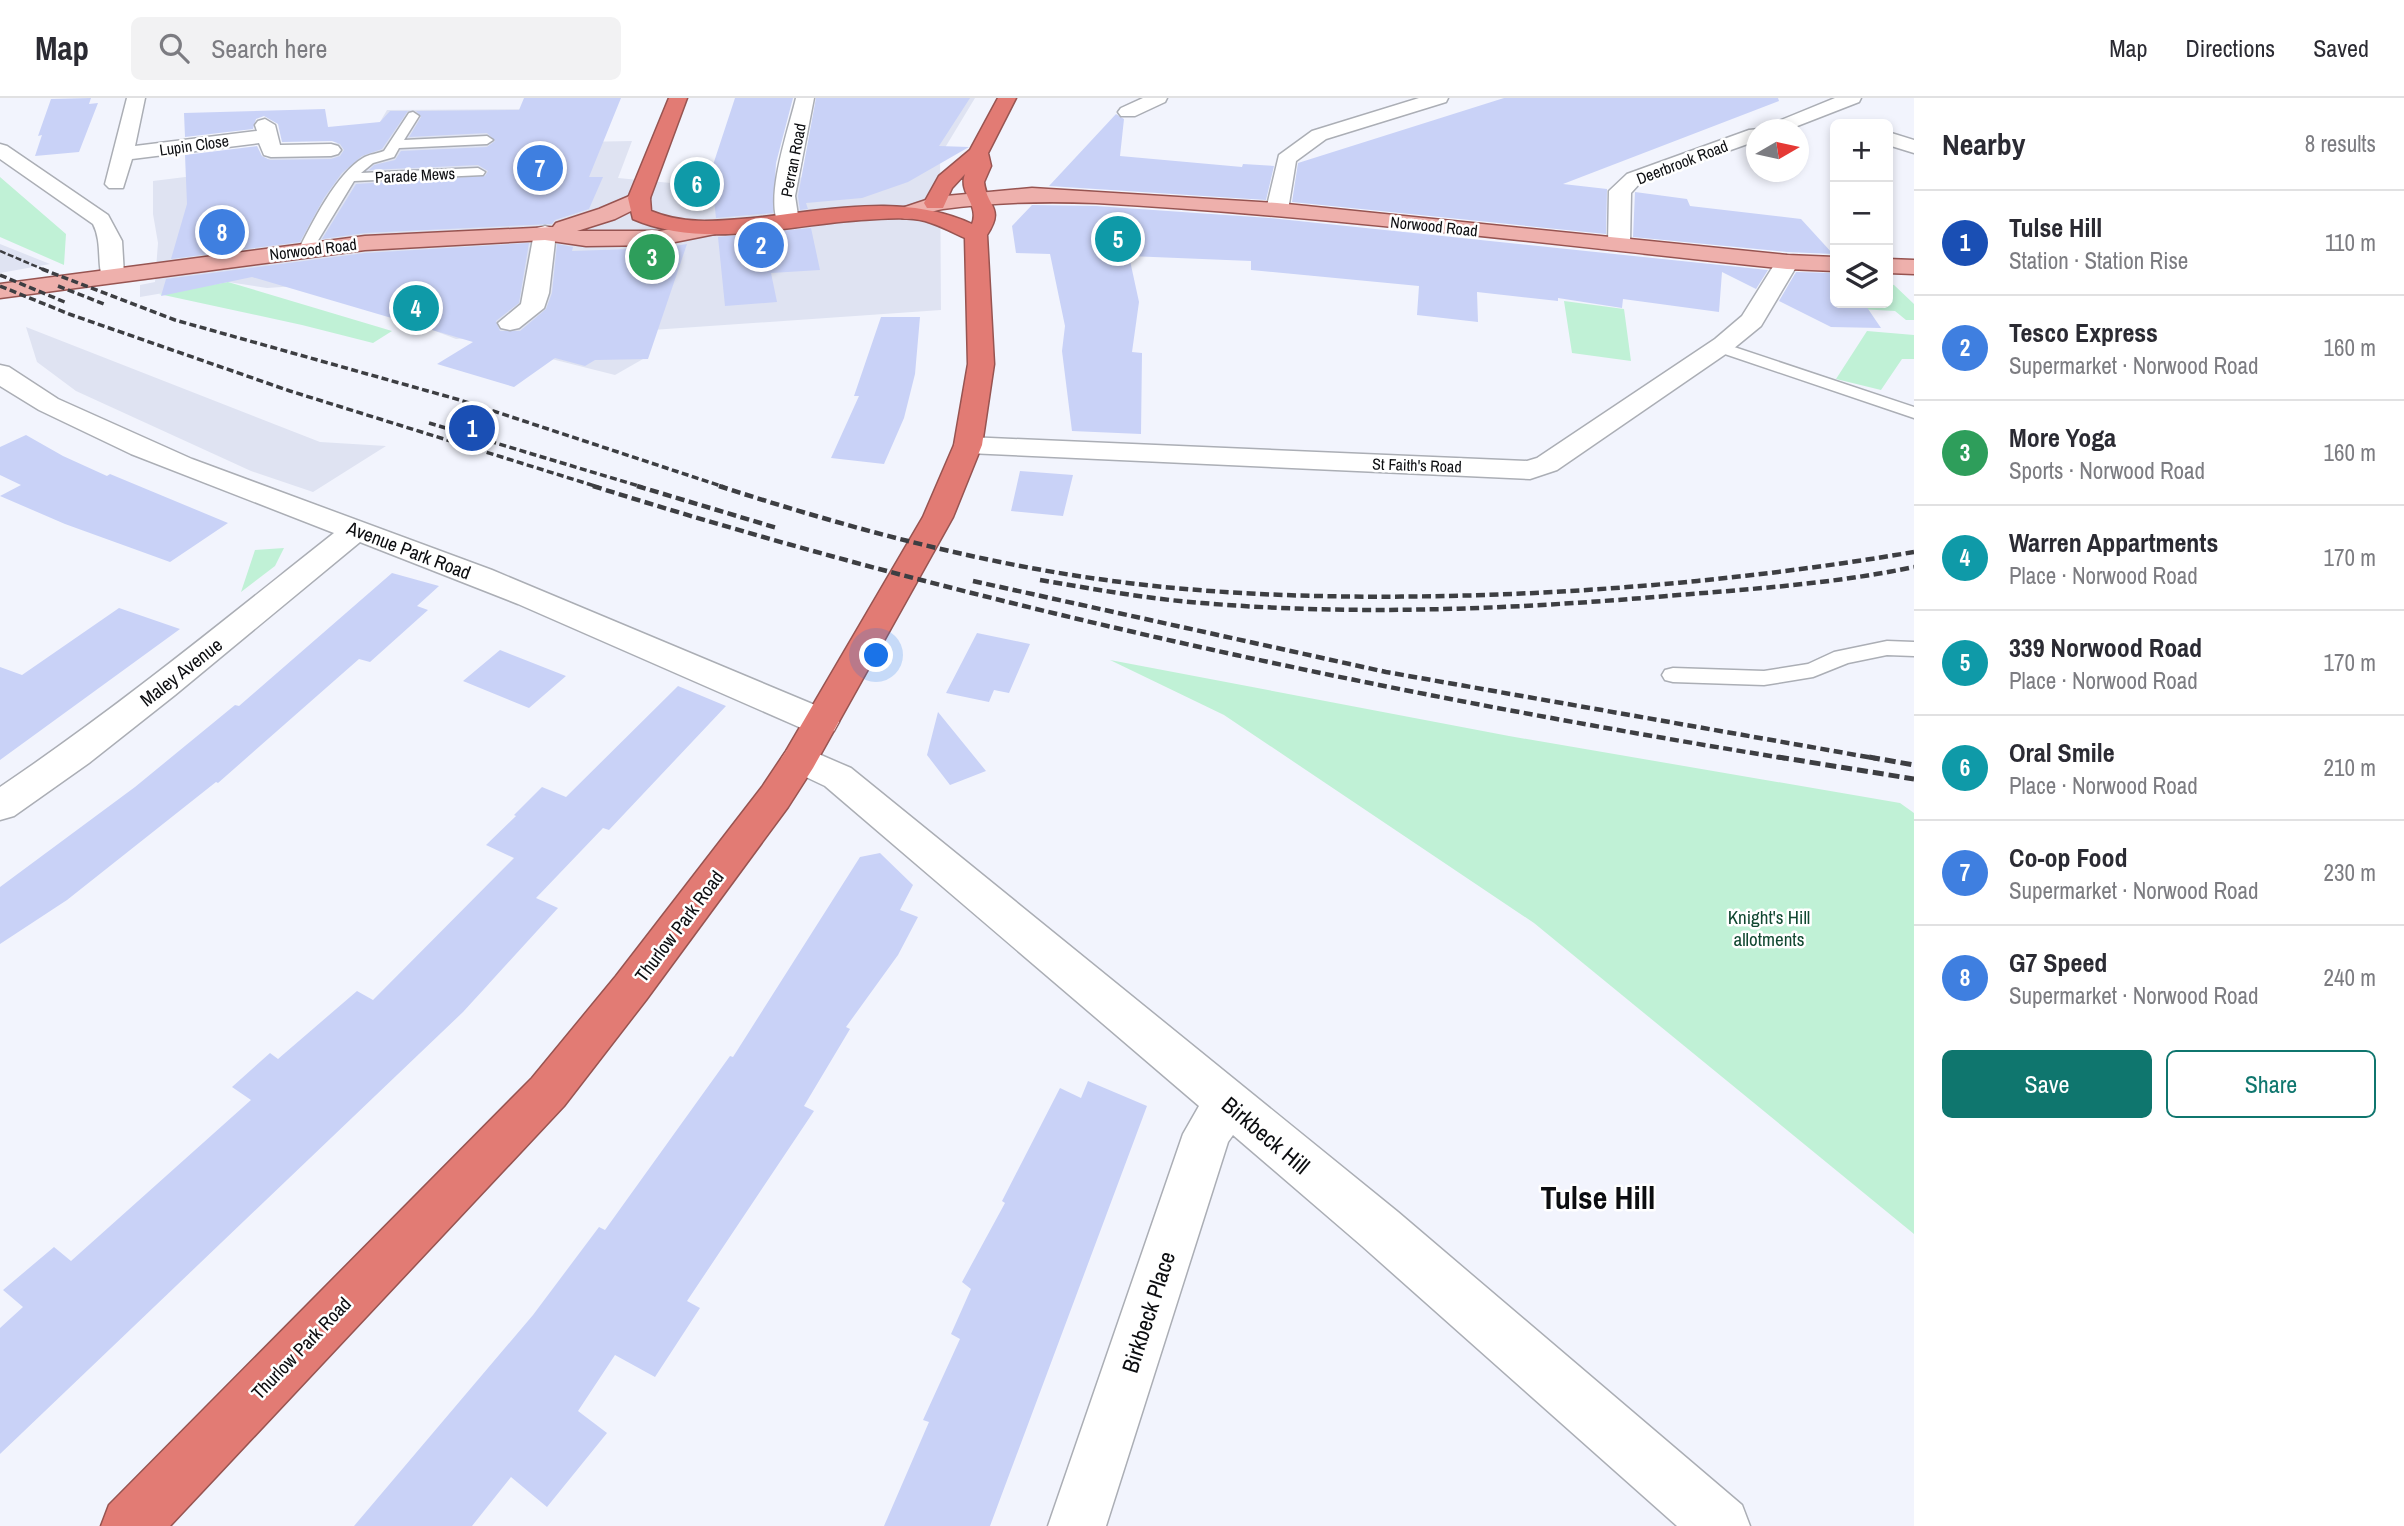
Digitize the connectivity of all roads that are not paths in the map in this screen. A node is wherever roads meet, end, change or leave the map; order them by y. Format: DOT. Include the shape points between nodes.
graph roads {
  1 [pos="136,98"];
  2 [pos="678,98"];
  3 [pos="805,98"];
  4 [pos="1007,98"];
  5 [pos="1158,98"];
  6 [pos="1439,98"];
  7 [pos="1852,98"];
  8 [pos="1128,111"];
  9 [pos="1815,112"];
  10 [pos="413,116"];
  11 [pos="1797,119"];
  12 [pos="1836,119"];
  13 [pos="1746,138"];
  14 [pos="487,140"];
  15 [pos="1893,140"];
  16 [pos="395,144"];
  17 [pos="1914,147"];
  18 [pos="0,150"];
  19 [pos="331,150"];
  20 [pos="123,154"];
  21 [pos="980,160"];
  22 [pos="478,172"];
  23 [pos="352,177"];
  24 [pos="116,184"];
  25 [pos="1032,194"];
  26 [pos="639,198"];
  27 [pos="979,199"];
  28 [pos="935,202"];
  29 [pos="1277,210"];
  30 [pos="910,213"];
  31 [pos="864,214"];
  32 [pos="788,222"];
  33 [pos="660,223"];
  34 [pos="742,226"];
  35 [pos="708,229"];
  36 [pos="545,233"];
  37 [pos="976,235"];
  38 [pos="1619,244"];
  39 [pos="306,249"];
  40 [pos="1787,262"];
  41 [pos="1830,264"];
  42 [pos="1893,266"];
  43 [pos="1914,267"];
  44 [pos="112,275"];
  45 [pos="0,291"];
  46 [pos="510,323"];
  47 [pos="1718,347"];
  48 [pos="0,373"];
  49 [pos="1914,413"];
  50 [pos="968,445"];
  51 [pos="356,530"];
  52 [pos="1914,649"];
  53 [pos="1673,675"];
  54 [pos="810,741"];
  55 [pos="0,806"];
  56 [pos="1228,1103"];
  57 [pos="130,1526"];
  58 [pos="1077,1526"];
  59 [pos="1721,1526"];
  1 -- 20 [label="street"];
  2 -- 26 [label="highway"];
  3 -- 32 [label="street, Perran Road" via="785,196"];
  4 -- 21 [label="highway"];
  5 -- 8 [label="street"];
  6 -- 29 [label="street" via="1319,135 1286,159"];
  7 -- 9 [label="street"];
  9 -- 11 [label="street"];
  9 -- 12 [label="street"];
  10 -- 16 [label="lane, Parade Mews"];
  13 -- 38 [label="street, Deerbrook Road" via="1634,178 1620,191"];
  14 -- 16 [label="lane, Parade Mews"];
  15 -- 17 [label="street"];
  16 -- 23 [label="lane, Parade Mews" via="389,154 367,160"];
  18 -- 44 [label="street" via="94,214 109,230"];
  19 -- 20 [label="street, Lupin Close" via="271,151 265,131"];
  20 -- 24 [label="street"];
  21 -- 25 [label="main road, Norwood Road" via="995,179"];
  21 -- 27 [label="highway" via="972,182"];
  21 -- 28 [label="highway" via="951,174"];
  22 -- 23 [label="lane, Parade Mews"];
  23 -- 39 [label="lane, Parade Mews"];
  25 -- 27 [label="main road, Norwood Road"];
  25 -- 29 [label="main road, Norwood Road"];
  26 -- 33 [label="highway" via="641,214"];
  26 -- 36 [label="main road, Norwood Road" via="607,214"];
  27 -- 28 [label="main road, Norwood Road"];
  27 -- 37 [label="highway, Thurlow Park Road" via="985,221"];
  28 -- 30 [label="main road, Norwood Road"];
  28 -- 31 [label="main road" via="895,203"];
  29 -- 38 [label="main road, Norwood Road"];
  30 -- 31 [label="highway, Norwood Road"];
  30 -- 37 [label="highway"];
  31 -- 32 [label="highway, Norwood Road"];
  32 -- 34 [label="highway, Norwood Road"];
  33 -- 34 [label="main road" via="710,219"];
  33 -- 35 [label="highway, Norwood Road"];
  33 -- 36 [label="main road"];
  34 -- 35 [label="highway, Norwood Road"];
  35 -- 36 [label="main road, Norwood Road" via="639,239"];
  36 -- 39 [label="main road, Norwood Road"];
  36 -- 46 [label="street" via="532,308"];
  37 -- 50 [label="highway, Thurlow Park Road" via="981,364"];
  38 -- 40 [label="main road, Norwood Road"];
  39 -- 44 [label="main road, Norwood Road"];
  40 -- 41 [label="main road, Norwood Road"];
  40 -- 47 [label="street, St Faith's Road" via="1752,321"];
  42 -- 43 [label="main road"];
  44 -- 45 [label="main road, Norwood Road"];
  47 -- 49 [label="lane"];
  47 -- 50 [label="street, St Faith's Road" via="1547,464 1530,470"];
  48 -- 51 [label="street, Avenue Park Road" via="37,398 131,444"];
  50 -- 54 [label="highway, Thurlow Park Road" via="938,517"];
  51 -- 54 [label="street, Avenue Park Road" via="564,610"];
  51 -- 55 [label="street, Maley Avenue" via="76,754"];
  52 -- 53 [label="lane" via="1887,648 1842,657 1813,670 1764,678"];
  54 -- 56 [label="street, Birkbeck Hill" via="838,777"];
  54 -- 57 [label="highway, Thurlow Park Road" via="734,853 548,1092"];
  56 -- 58 [label="street, Birkbeck Place" via="1207,1134"];
  56 -- 59 [label="street, Birkbeck Hill"];
}
